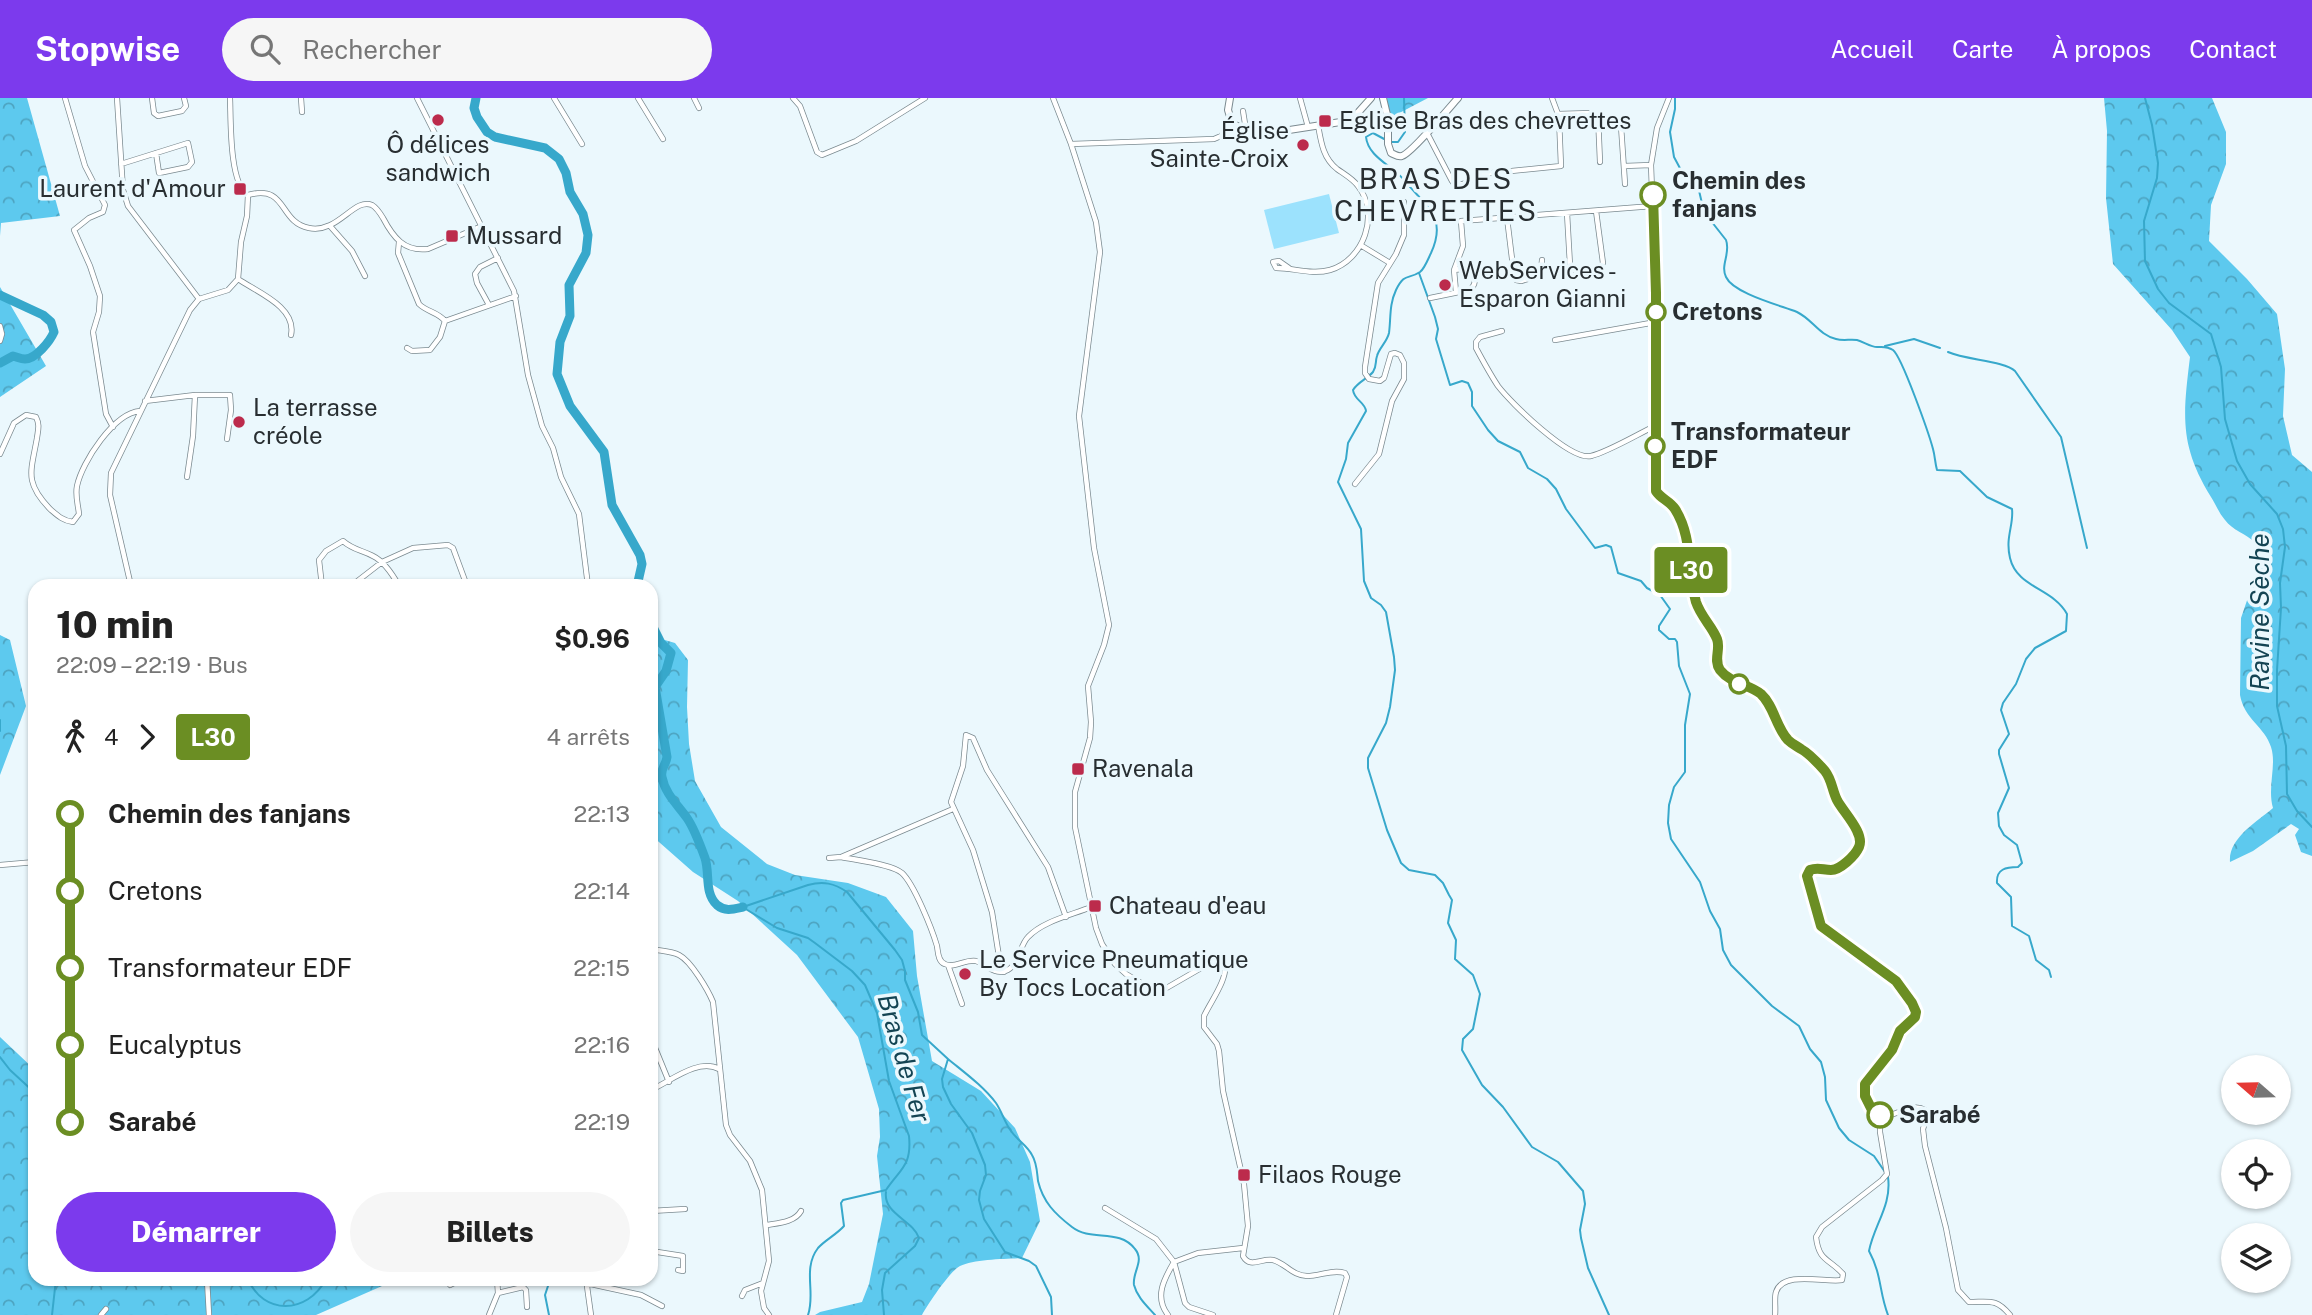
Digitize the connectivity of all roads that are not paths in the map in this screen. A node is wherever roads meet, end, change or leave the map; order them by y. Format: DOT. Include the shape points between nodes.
graph roads {
  1 [pos="65,98"];
  2 [pos="117,98"];
  3 [pos="152,98"];
  4 [pos="184,98"];
  5 [pos="230,98"];
  6 [pos="301,98"];
  7 [pos="417,98"];
  8 [pos="554,98"];
  9 [pos="638,98"];
  10 [pos="694,98"];
  11 [pos="793,98"];
  12 [pos="925,98"];
  13 [pos="1053,98"];
  14 [pos="1230,98"];
  15 [pos="1300,98"];
  16 [pos="1371,98"];
  17 [pos="1383,98"];
  18 [pos="1458,98"];
  19 [pos="1552,98"];
  20 [pos="1668,98"];
  21 [pos="699,108"];
  22 [pos="1243,111"];
  23 [pos="302,112"];
  24 [pos="1559,118"];
  25 [pos="1232,123"];
  26 [pos="1318,125"];
  27 [pos="1621,126"];
  28 [pos="1308,127"];
  29 [pos="1247,132"];
  30 [pos="1427,132"];
  31 [pos="663,139"];
  32 [pos="582,144"];
  33 [pos="1070,144"];
  34 [pos="156,153"];
  35 [pos="1600,162"];
  36 [pos="121,163"];
  37 [pos="1651,165"];
  38 [pos="1624,166"];
  39 [pos="1625,184"];
  40 [pos="248,195"];
  41 [pos="1404,202"];
  42 [pos="1653,206"];
  43 [pos="1596,211"];
  44 [pos="1567,213"];
  45 [pos="1507,218"];
  46 [pos="330,226"];
  47 [pos="482,226"];
  48 [pos="399,242"];
  49 [pos="1362,246"];
  50 [pos="498,258"];
  51 [pos="1542,260"];
  52 [pos="1390,263"];
  53 [pos="1289,268"];
  54 [pos="1454,270"];
  55 [pos="365,276"];
  56 [pos="238,279"];
  57 [pos="1456,292"];
  58 [pos="516,296"];
  59 [pos="1430,298"];
  60 [pos="199,299"];
  61 [pos="489,305"];
  62 [pos="445,321"];
  63 [pos="1656,322"];
  64 [pos="0,326"];
  65 [pos="1502,331"];
  66 [pos="291,335"];
  67 [pos="1555,340"];
  68 [pos="0,341"];
  69 [pos="407,348"];
  70 [pos="195,395"];
  71 [pos="144,401"];
  72 [pos="139,411"];
  73 [pos="1655,426"];
  74 [pos="113,427"];
  75 [pos="227,439"];
  76 [pos="0,454"];
  77 [pos="187,477"];
  78 [pos="1355,484"];
  79 [pos="382,562"];
  80 [pos="129,579"];
  81 [pos="321,579"];
  82 [pos="360,579"];
  83 [pos="394,579"];
  84 [pos="464,579"];
  85 [pos="587,579"];
  86 [pos="953,809"];
  87 [pos="841,857"];
  88 [pos="829,858"];
  89 [pos="28,863"];
  90 [pos="0,865"];
  91 [pos="1091,907"];
  92 [pos="1066,917"];
  93 [pos="658,950"];
  94 [pos="948,965"];
  95 [pos="1004,972"];
  96 [pos="962,1004"];
  97 [pos="658,1055"];
  98 [pos="720,1069"];
  99 [pos="669,1082"];
  100 [pos="658,1087"];
  101 [pos="1880,1115"];
  102 [pos="1105,1208"];
  103 [pos="685,1209"];
  104 [pos="658,1211"];
  105 [pos="801,1211"];
  106 [pos="766,1226"];
  107 [pos="1243,1248"];
  108 [pos="658,1252"];
  109 [pos="1174,1262"];
  110 [pos="683,1271"];
  111 [pos="763,1283"];
  112 [pos="207,1286"];
  113 [pos="498,1286"];
  114 [pos="587,1286"];
  115 [pos="606,1286"];
  116 [pos="498,1293"];
  117 [pos="742,1296"];
  118 [pos="662,1306"];
  119 [pos="527,1307"];
  120 [pos="106,1308"];
  121 [pos="101,1315"];
  122 [pos="209,1315"];
  123 [pos="489,1315"];
  124 [pos="591,1315"];
  125 [pos="769,1315"];
  126 [pos="1168,1315"];
  127 [pos="1213,1315"];
  128 [pos="1336,1315"];
  129 [pos="1775,1315"];
  130 [pos="2010,1315"];
  1 -- 74 [label="street" via="85,166 105,205 103,212 74,230 100,296 93,332 106,414"];
  2 -- 36 [label="street"];
  3 -- 4 [label="street" via="158,116 182,111"];
  5 -- 40 [label="street" via="234,164"];
  6 -- 23 [label="street"];
  7 -- 47 [label="street"];
  8 -- 32 [label="street"];
  9 -- 31 [label="street"];
  10 -- 21 [label="street"];
  11 -- 12 [label="street" via="817,152 825,154 856,141"];
  13 -- 33 [label="street"];
  14 -- 25 [label="main road"];
  15 -- 28 [label="street"];
  16 -- 26 [label="main road" via="1350,120"];
  17 -- 30 [label="main road" via="1391,153 1403,156"];
  18 -- 30 [label="main road"];
  19 -- 35 [label="street" via="1558,114 1598,116"];
  20 -- 37 [label="street"];
  22 -- 29 [label="street"];
  24 -- 30 [label="street" via="1561,166 1482,174 1455,185"];
  25 -- 29 [label="main road"];
  25 -- 33 [label="street" via="1214,139"];
  26 -- 28 [label="main road"];
  26 -- 49 [label="street" via="1326,155 1358,186 1366,202 1368,224"];
  27 -- 38 [label="street"];
  28 -- 29 [label="main road"];
  33 -- 91 [label="street" via="1100,244 1079,416 1094,548 1109,625 1088,686 1091,730 1075,792 1075,827"];
  34 -- 34 [label="street" via="188,143 192,162 159,173"];
  34 -- 36 [label="street"];
  36 -- 60 [label="street" via="128,206"];
  37 -- 38 [label="street"];
  37 -- 42 [label="street"];
  38 -- 39 [label="street"];
  40 -- 46 [label="street" via="260,191 276,196 300,225"];
  40 -- 56 [label="street"];
  41 -- 52 [label="street" via="1404,235"];
  42 -- 43 [label="street"];
  42 -- 63 [label="street"];
  43 -- 44 [label="street"];
  43 -- 44 [label="street" via="1603,263 1598,271 1576,271 1570,265"];
  44 -- 45 [label="street"];
  45 -- 51 [label="street" via="1517,280 1538,276"];
  45 -- 54 [label="street" via="1461,222 1463,246"];
  46 -- 48 [label="street" via="359,206 372,205"];
  46 -- 55 [label="street" via="352,251"];
  47 -- 48 [label="street" via="428,248 410,249"];
  47 -- 50 [label="street"];
  48 -- 62 [label="street" via="398,253 419,304"];
  49 -- 52 [label="street"];
  49 -- 53 [label="street" via="1331,270"];
  50 -- 58 [label="street"];
  50 -- 61 [label="street" via="475,274"];
  52 -- 78 [label="street" via="1377,287 1365,373 1371,381 1380,382 1395,353 1404,363 1405,375 1392,401 1379,454"];
  54 -- 57 [label="street"];
  54 -- 57 [label="street" via="1472,269 1475,282 1469,290"];
  56 -- 60 [label="street" via="228,289"];
  56 -- 66 [label="street" via="283,308 291,320"];
  57 -- 59 [label="street"];
  58 -- 61 [label="street"];
  58 -- 85 [label="street" via="528,374 542,426 579,514"];
  60 -- 71 [label="street"];
  61 -- 62 [label="street"];
  62 -- 69 [label="street" via="429,350"];
  63 -- 67 [label="street"];
  63 -- 73 [label="street"];
  64 -- 68 [label="street"];
  65 -- 73 [label="street" via="1480,337 1476,348 1498,385 1525,416 1567,448 1590,457"];
  70 -- 71 [label="street"];
  70 -- 75 [label="street" via="231,396"];
  70 -- 77 [label="street"];
  71 -- 72 [label="street"];
  72 -- 74 [label="street" via="129,413"];
  72 -- 80 [label="street" via="109,485"];
  73 -- 101 [label="street" via="1656,491 1673,506 1682,526 1696,603 1717,639 1718,666 1735,682 1760,693 1788,740 1826,772 1859,837 1857,850 1838,868 1814,868 1808,873 1809,887 1819,922 1828,933 1896,981 1916,1012 1865,1084 1865,1096"];
  74 -- 76 [label="street" via="83,467 75,494 79,514 73,522 55,514 33,488 36,417 29,414 18,419"];
  79 -- 81 [label="street" via="343,541 320,560"];
  79 -- 82 [label="street"];
  79 -- 83 [label="street"];
  79 -- 84 [label="street" via="413,548 448,545"];
  86 -- 87 [label="street"];
  86 -- 92 [label="street" via="951,799 964,766 965,735 973,738 1048,867"];
  86 -- 95 [label="street" via="973,850"];
  87 -- 88 [label="street"];
  87 -- 94 [label="street" via="901,871 941,961"];
  89 -- 90 [label="street"];
  91 -- 92 [label="street"];
  91 -- 107 [label="street" via="1101,944 1115,964 1153,990 1170,987 1215,960 1225,962 1224,977 1203,1022 1219,1051 1244,1184 1248,1226"];
  92 -- 95 [label="street" via="1027,937 1014,965"];
  93 -- 98 [label="street" via="684,958 710,994"];
  94 -- 95 [label="street" via="975,961"];
  94 -- 96 [label="street"];
  97 -- 99 [label="street"];
  98 -- 99 [label="street" via="705,1065"];
  98 -- 106 [label="street" via="728,1130 760,1179"];
  99 -- 100 [label="street"];
  101 -- 129 [label="street" via="1887,1174 1816,1237 1818,1252 1843,1273 1842,1280 1816,1278 1781,1284"];
  101 -- 130 [label="street" via="1908,1108 1926,1110 1925,1146 1958,1290 1969,1302 1997,1303"];
  102 -- 109 [label="street" via="1156,1239"];
  103 -- 104 [label="street"];
  105 -- 106 [label="street" via="791,1220"];
  106 -- 111 [label="street" via="769,1261"];
  107 -- 109 [label="street" via="1198,1253"];
  107 -- 128 [label="street" via="1248,1262 1270,1260 1304,1276 1345,1273"];
  108 -- 110 [label="street" via="683,1256"];
  109 -- 126 [label="street" via="1160,1291"];
  109 -- 127 [label="street" via="1185,1303"];
  111 -- 117 [label="street" via="745,1290"];
  111 -- 125 [label="street" via="763,1302"];
  112 -- 122 [label="street"];
  113 -- 116 [label="street"];
  114 -- 124 [label="street"];
  115 -- 118 [label="street"];
  116 -- 119 [label="street" via="523,1287"];
  116 -- 123 [label="street"];
  120 -- 121 [label="street"];
}
